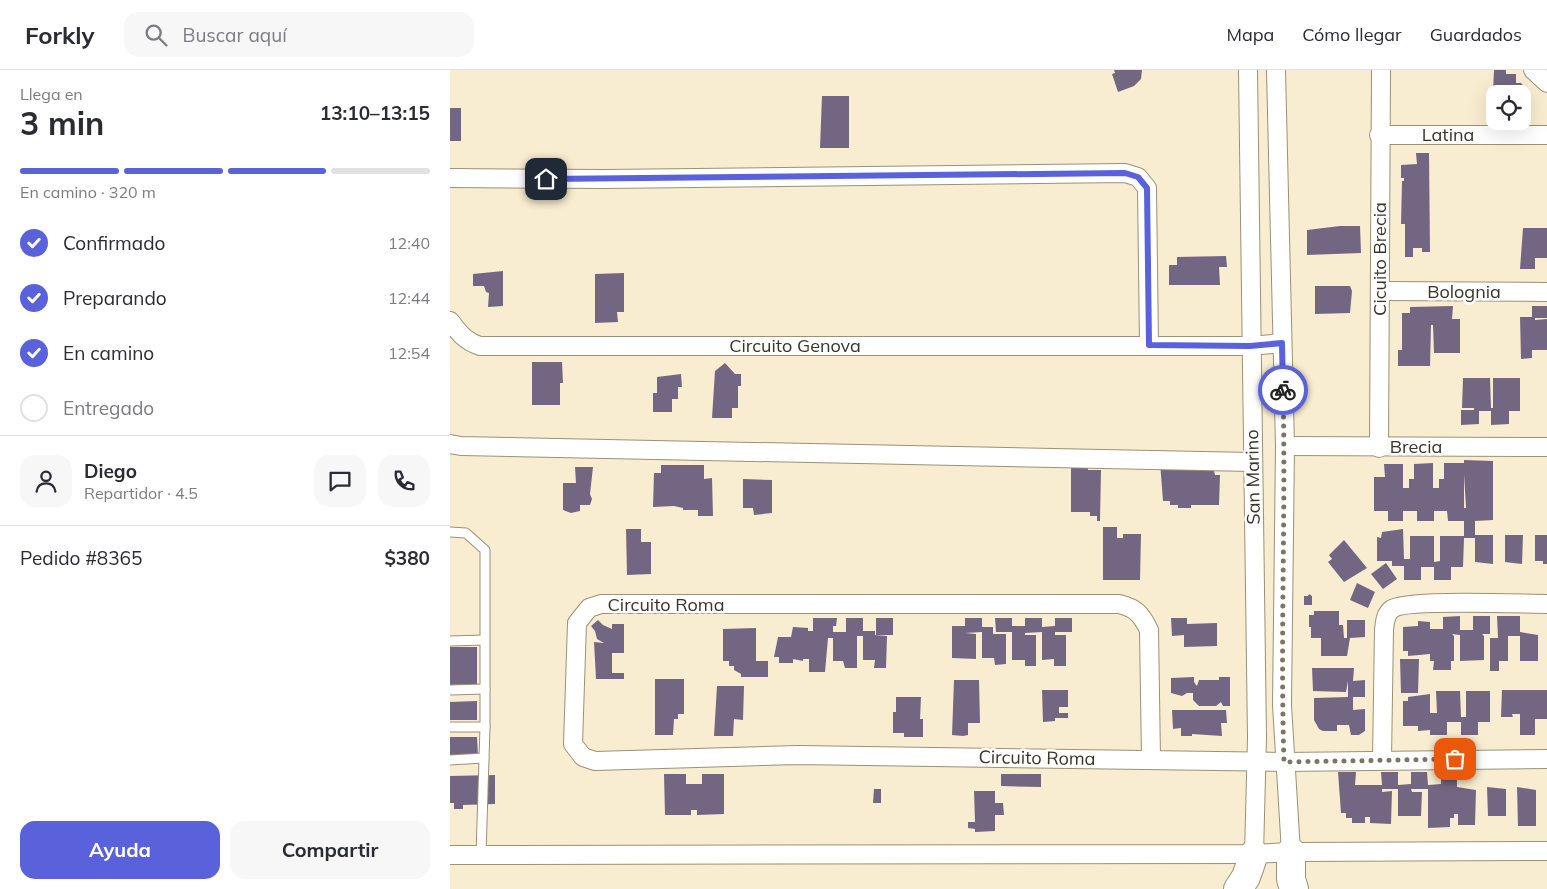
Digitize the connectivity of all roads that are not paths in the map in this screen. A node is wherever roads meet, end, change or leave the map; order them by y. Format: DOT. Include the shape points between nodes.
graph roads {
  1 [pos="1248,70"];
  2 [pos="1276,70"];
  3 [pos="1381,70"];
  4 [pos="1533,70"];
  5 [pos="1547,83"];
  6 [pos="1379,135"];
  7 [pos="1547,135"];
  8 [pos="450,178"];
  9 [pos="1380,291"];
  10 [pos="1547,292"];
  11 [pos="450,321"];
  12 [pos="1282,343"];
  13 [pos="1149,345"];
  14 [pos="1250,346"];
  15 [pos="450,444"];
  16 [pos="1285,446"];
  17 [pos="1547,447"];
  18 [pos="1379,448"];
  19 [pos="1252,462"];
  20 [pos="450,532"];
  21 [pos="1547,604"];
  22 [pos="484,640"];
  23 [pos="450,641"];
  24 [pos="484,689"];
  25 [pos="450,690"];
  26 [pos="485,727"];
  27 [pos="450,728"];
  28 [pos="484,758"];
  29 [pos="1151,759"];
  30 [pos="1382,759"];
  31 [pos="1547,759"];
  32 [pos="450,760"];
  33 [pos="1257,761"];
  34 [pos="1284,762"];
  35 [pos="1547,851"];
  36 [pos="1291,852"];
  37 [pos="1254,854"];
  38 [pos="450,855"];
  39 [pos="481,855"];
  40 [pos="1238,889"];
  41 [pos="1294,889"];
  1 -- 14 [label="street, San Marino"];
  2 -- 12 [label="street, San Marino"];
  3 -- 6 [label="street, Cicuito Brecia"];
  4 -- 5 [label="street"];
  6 -- 7 [label="street, Latina"];
  6 -- 9 [label="street, Cicuito Brecia"];
  8 -- 13 [label="street" via="1125,173 1138,177 1147,188"];
  9 -- 10 [label="street, Bolognia"];
  9 -- 18 [label="street, Cicuito Brecia"];
  11 -- 13 [label="street, Circuito Genova" via="470,343 480,346"];
  12 -- 14 [label="street, Circuito Genova"];
  12 -- 16 [label="street, San Marino"];
  13 -- 14 [label="street, Circuito Genova"];
  14 -- 19 [label="street, San Marino"];
  15 -- 19 [label="street"];
  16 -- 18 [label="street, Brecia"];
  16 -- 34 [label="street, San Marino"];
  17 -- 18 [label="street, Brecia"];
  19 -- 33 [label="street, San Marino"];
  20 -- 22 [label="lane" via="466,533 485,550"];
  21 -- 30 [label="street" via="1426,604 1389,610 1384,630"];
  22 -- 23 [label="lane"];
  22 -- 24 [label="lane"];
  24 -- 25 [label="lane"];
  24 -- 26 [label="lane"];
  26 -- 27 [label="lane"];
  26 -- 28 [label="lane"];
  28 -- 32 [label="lane"];
  28 -- 39 [label="lane"];
  29 -- 29 [label="street, Circuito Roma" via="798,755 595,760 583,757 573,744 576,623 589,608 601,604 1118,604 1132,607 1141,614 1149,630"];
  29 -- 33 [label="street, Circuito Roma"];
  30 -- 31 [label="street, Circuito Roma"];
  30 -- 34 [label="street, Circuito Roma"];
  33 -- 34 [label="street, Circuito Roma"];
  33 -- 37 [label="street, San Marino"];
  34 -- 36 [label="street, San Marino"];
  35 -- 36 [label="street"];
  36 -- 37 [label="street"];
  36 -- 41 [label="highway"];
  37 -- 39 [label="street"];
  37 -- 40 [label="highway"];
  38 -- 39 [label="street"];
}
